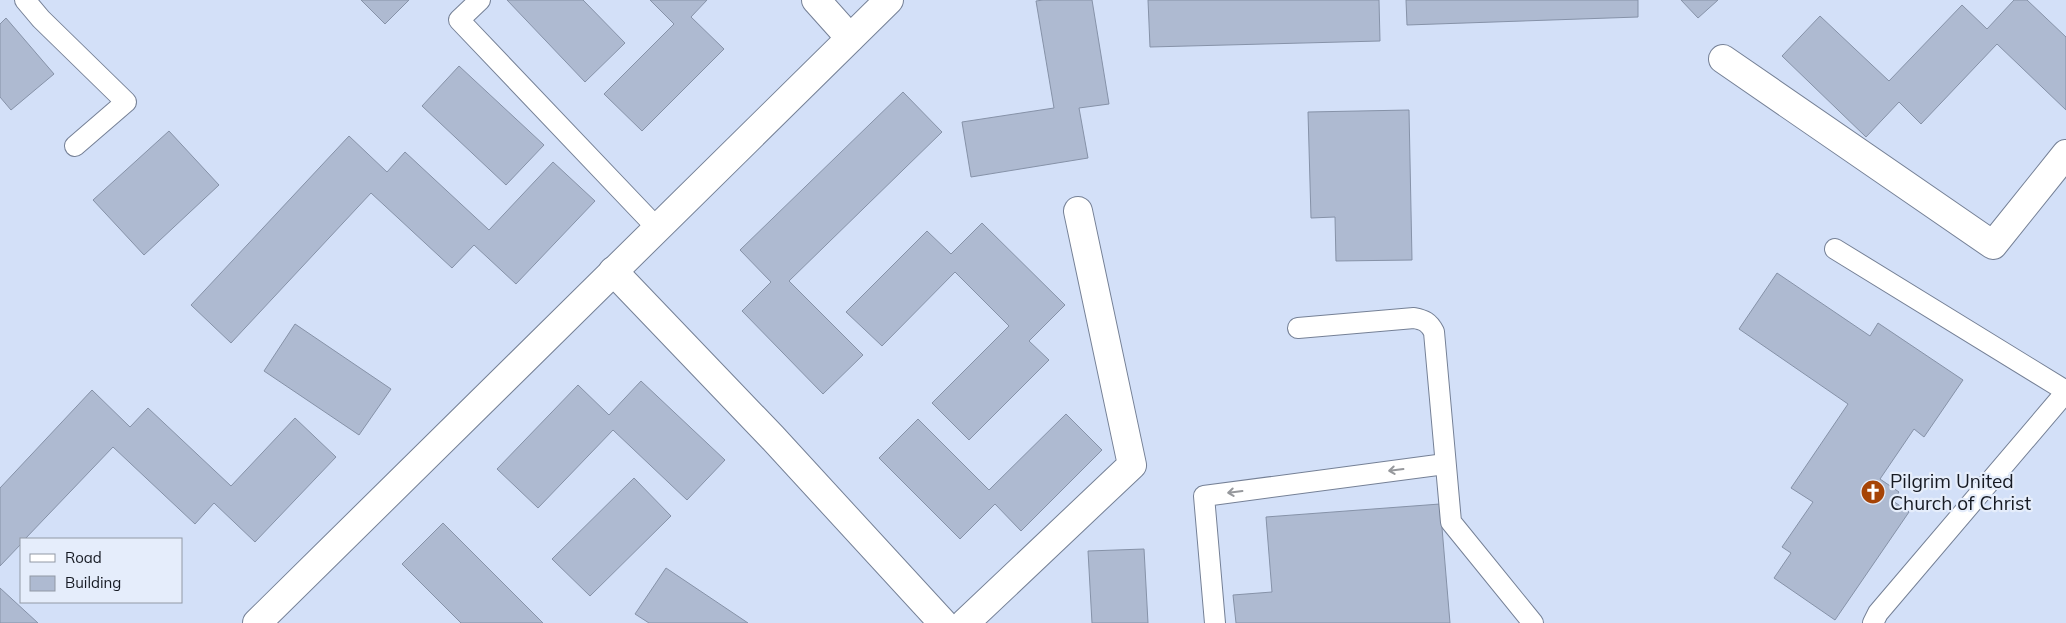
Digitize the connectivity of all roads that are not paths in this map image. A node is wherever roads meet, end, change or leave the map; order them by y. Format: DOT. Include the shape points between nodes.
graph roads {
  1 [pos="25,0"];
  2 [pos="480,0"];
  3 [pos="816,0"];
  4 [pos="888,0"];
  5 [pos="850,38"];
  6 [pos="1723,59"];
  7 [pos="75,146"];
  8 [pos="2066,154"];
  9 [pos="1078,211"];
  10 [pos="657,228"];
  11 [pos="1835,249"];
  12 [pos="613,271"];
  13 [pos="1298,328"];
  14 [pos="2066,391"];
  15 [pos="1444,464"];
  16 [pos="257,623"];
  17 [pos="943,623"];
  18 [pos="965,623"];
  19 [pos="1215,623"];
  20 [pos="1533,623"];
  21 [pos="1873,623"];
  1 -- 7 [label="lane" via="40,19 126,102"];
  2 -- 10 [label="lane" via="459,20"];
  3 -- 5 [label="street"];
  4 -- 5 [label="street"];
  5 -- 10 [label="street"];
  6 -- 8 [label="street" via="1993,245"];
  9 -- 18 [label="street" via="1132,465"];
  10 -- 12 [label="street"];
  11 -- 14 [label="lane"];
  12 -- 16 [label="street"];
  12 -- 17 [label="street"];
  13 -- 15 [label="lane" via="1414,318 1431,325"];
  14 -- 21 [label="lane" via="1878,613"];
  15 -- 19 [label="lane, one-way" via="1204,496"];
  15 -- 20 [label="lane" via="1451,522"];
}
